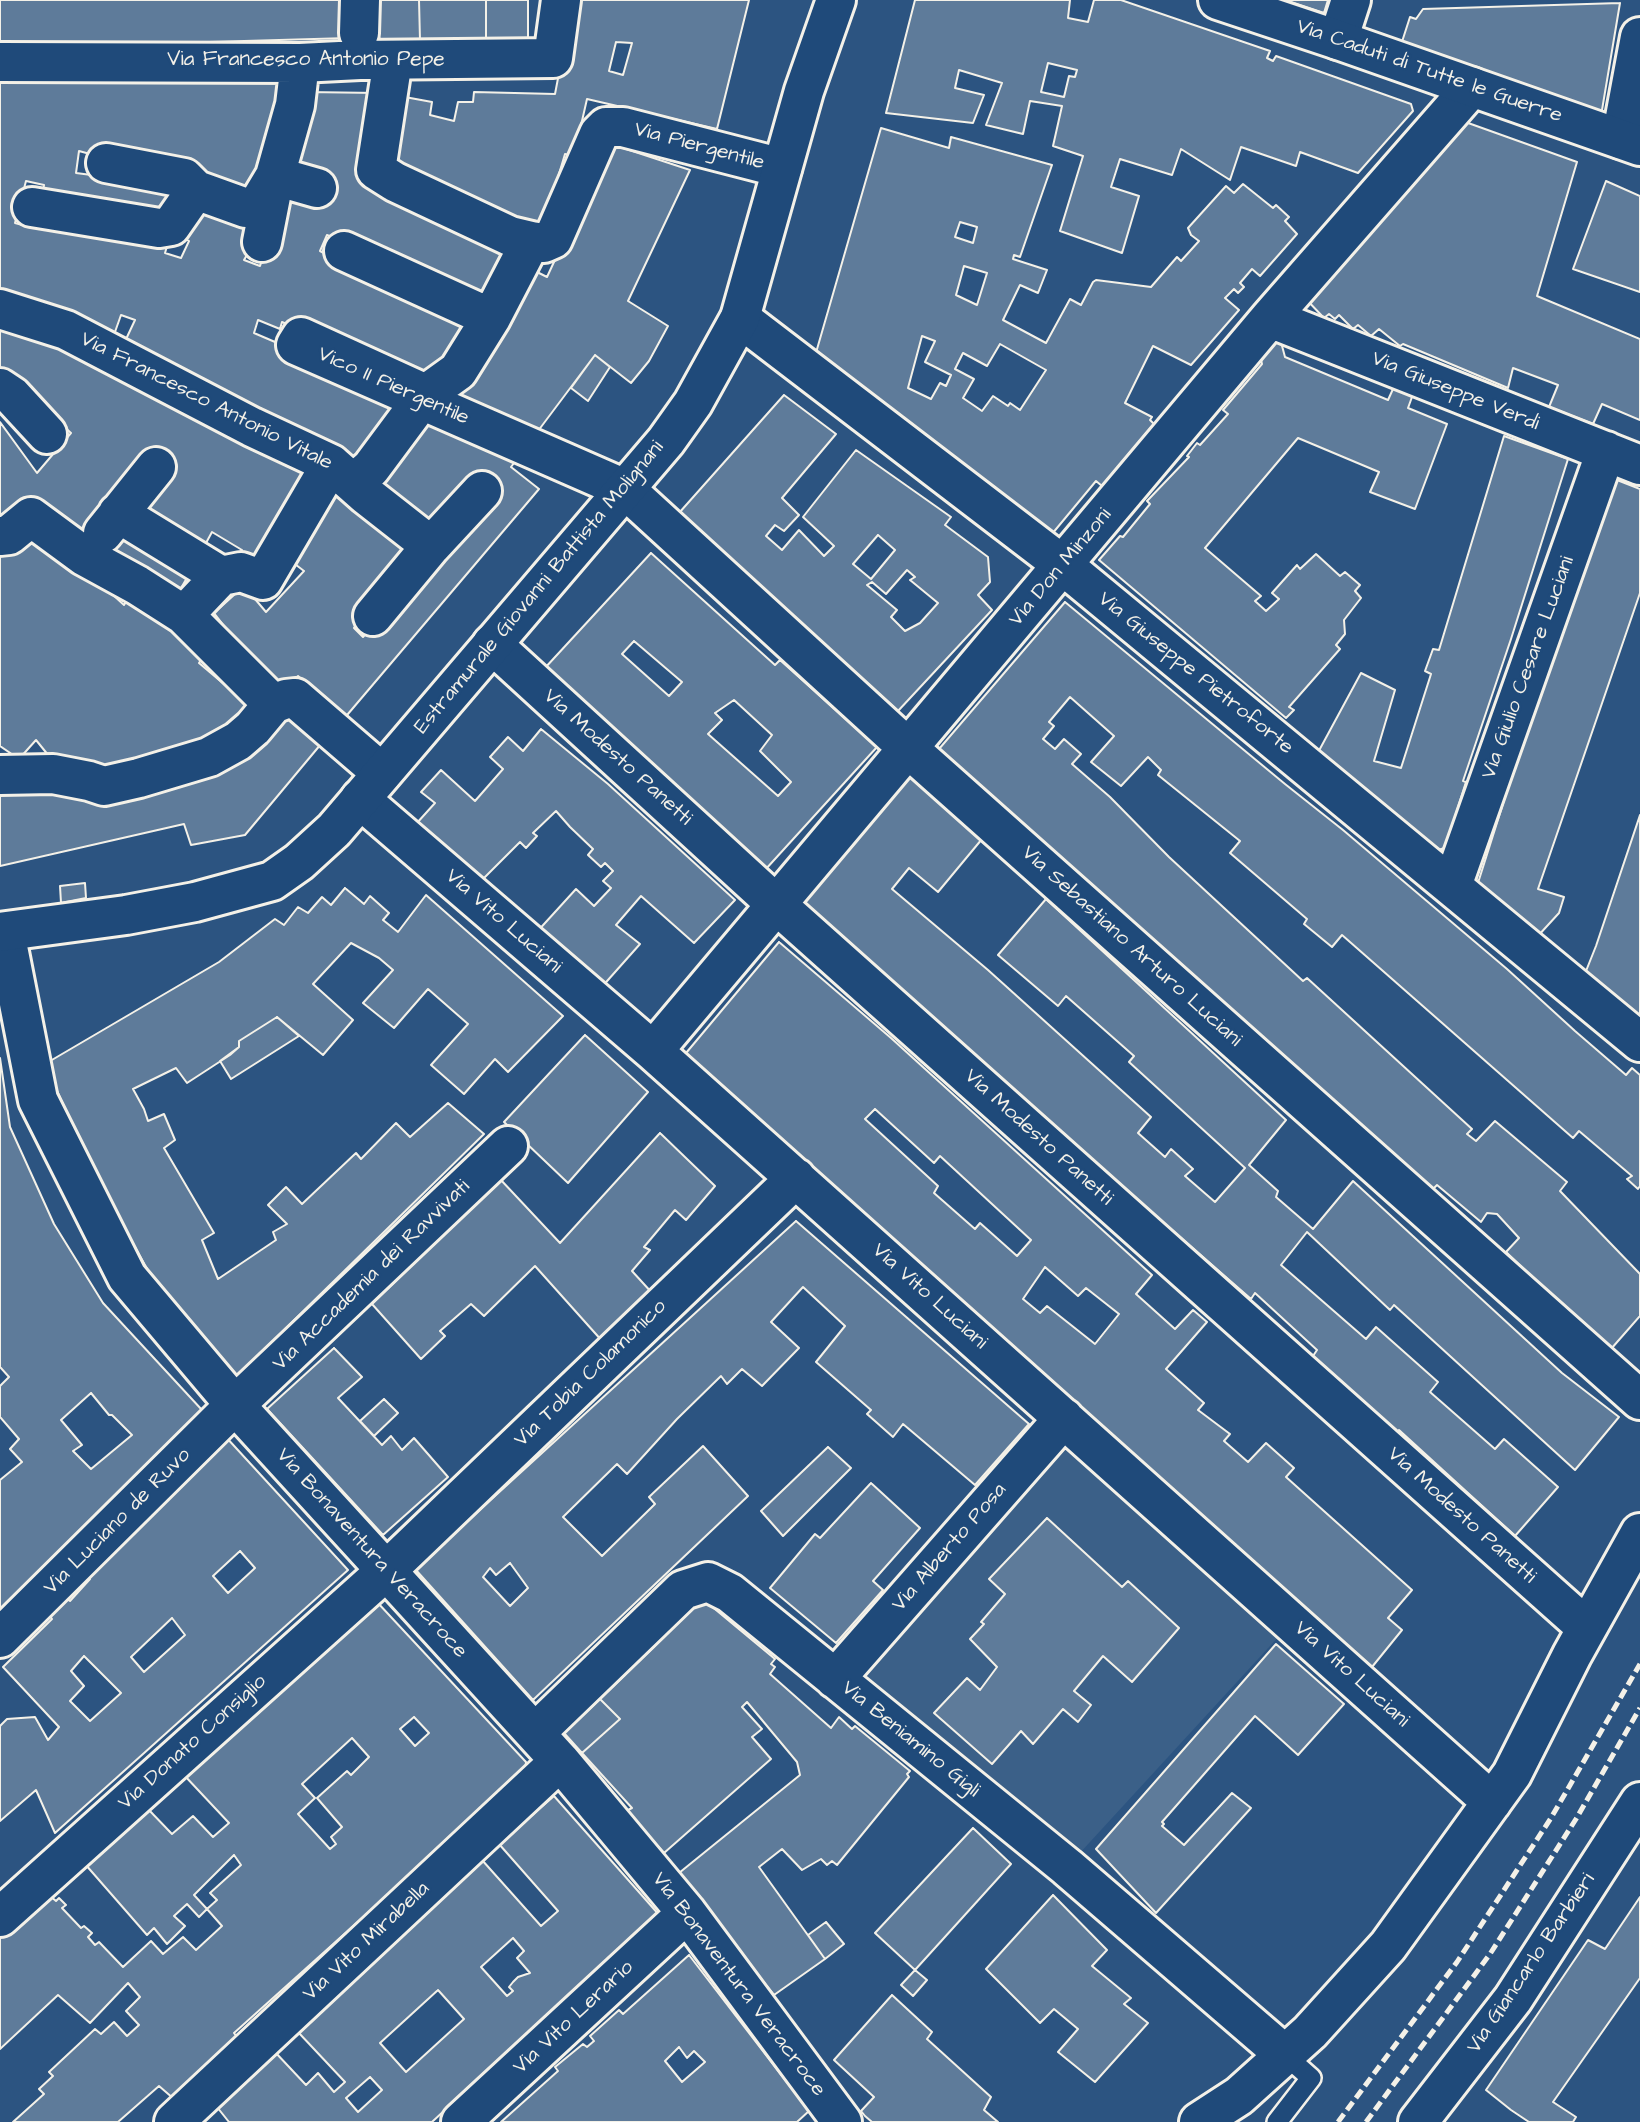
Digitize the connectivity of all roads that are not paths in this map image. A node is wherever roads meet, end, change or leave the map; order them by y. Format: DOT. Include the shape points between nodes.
graph roads {
  1 [pos="561,0"];
  2 [pos="836,0"];
  3 [pos="1218,0"];
  4 [pos="1351,0"];
  5 [pos="1640,37"];
  6 [pos="366,39"];
  7 [pos="1338,40"];
  8 [pos="0,62"];
  9 [pos="300,63"];
  10 [pos="1472,88"];
  11 [pos="1630,143"];
  12 [pos="106,163"];
  13 [pos="782,168"];
  14 [pos="275,176"];
  15 [pos="317,188"];
  16 [pos="196,190"];
  17 [pos="32,207"];
  18 [pos="531,241"];
  19 [pos="262,242"];
  20 [pos="344,251"];
  21 [pos="0,310"];
  22 [pos="491,318"];
  23 [pos="740,318"];
  24 [pos="1270,318"];
  25 [pos="0,388"];
  26 [pos="426,394"];
  27 [pos="47,434"];
  28 [pos="1623,458"];
  29 [pos="156,467"];
  30 [pos="342,474"];
  31 [pos="625,489"];
  32 [pos="482,491"];
  33 [pos="118,513"];
  34 [pos="0,536"];
  35 [pos="431,546"];
  36 [pos="84,556"];
  37 [pos="1064,566"];
  38 [pos="221,576"];
  39 [pos="184,615"];
  40 [pos="373,617"];
  41 [pos="492,644"];
  42 [pos="273,704"];
  43 [pos="909,749"];
  44 [pos="0,775"];
  45 [pos="371,786"];
  46 [pos="1452,886"];
  47 [pos="777,905"];
  48 [pos="3,932"];
  49 [pos="1640,1042"];
  50 [pos="653,1051"];
  51 [pos="508,1146"];
  52 [pos="796,1178"];
  53 [pos="1640,1400"];
  54 [pos="235,1405"];
  55 [pos="1064,1418"];
  56 [pos="1640,1533"];
  57 [pos="387,1570"];
  58 [pos="1587,1628"];
  59 [pos="0,1638"];
  60 [pos="835,1679"];
  61 [pos="535,1733"];
  62 [pos="561,1762"];
  63 [pos="1492,1802"];
  64 [pos="1640,1802"];
  65 [pos="687,1913"];
  66 [pos="0,1917"];
  67 [pos="1284,2054"];
  68 [pos="174,2122"];
  69 [pos="461,2122"];
  70 [pos="842,2122"];
  71 [pos="1199,2122"];
  72 [pos="1277,2122"];
  73 [pos="1418,2122"];
  1 -- 6 [label="street, Via Francesco Antonio Pepe" via="553,58"];
  2 -- 13 [label="street, Estramurale Giovanni Battista Molignani"];
  3 -- 7 [label="street, Via Caduti di Tutte le Guerre"];
  4 -- 7 [label="street"];
  5 -- 11 [label="street"];
  6 -- 9 [label="street, Via Francesco Antonio Pepe"];
  6 -- 18 [label="street" via="376,170 510,236"];
  7 -- 10 [label="street, Via Caduti di Tutte le Guerre"];
  8 -- 9 [label="street, Via Francesco Antonio Pepe"];
  9 -- 14 [label="street" via="295,105"];
  10 -- 11 [label="street, Via Caduti di Tutte le Guerre"];
  10 -- 24 [label="street, Via Don Minzoni"];
  12 -- 16 [label="street" via="184,178"];
  13 -- 18 [label="street, Via Piergentile" via="623,127 606,127 553,239"];
  13 -- 23 [label="street, Estramurale Giovanni Battista Molignani"];
  14 -- 15 [label="street"];
  14 -- 16 [label="street" via="257,206 246,208"];
  14 -- 19 [label="street"];
  16 -- 17 [label="street" via="171,226 159,228"];
  18 -- 22 [label="street"];
  20 -- 22 [label="street"];
  21 -- 30 [label="street, Via Francesco Antonio Vitale" via="66,330"];
  22 -- 26 [label="street" via="458,371"];
  23 -- 31 [label="street, Estramurale Giovanni Battista Molignani" via="693,403"];
  23 -- 37 [label="street, Via Giuseppe Pietroforte"];
  24 -- 28 [label="street, Via Giuseppe Verdi"];
  24 -- 37 [label="street, Via Don Minzoni"];
  25 -- 27 [label="street"];
  26 -- 30 [label="street" via="371,468"];
  26 -- 31 [label="street, Vico II Piergentile" via="301,337 296,345"];
  28 -- 46 [label="street, Via Giulio Cesare Luciani"];
  29 -- 33 [label="street"];
  30 -- 35 [label="street, Via Francesco Antonio Vitale"];
  30 -- 38 [label="street" via="263,580 242,572"];
  31 -- 41 [label="street, Estramurale Giovanni Battista Molignani"];
  31 -- 43 [label="street, Via Sebastiano Arturo Luciani"];
  32 -- 35 [label="street"];
  33 -- 36 [label="street"];
  33 -- 38 [label="street"];
  34 -- 36 [label="street" via="9,535 31,517"];
  35 -- 40 [label="street"];
  36 -- 39 [label="street"];
  37 -- 43 [label="street, Via Don Minzoni"];
  37 -- 46 [label="street, Via Giuseppe Pietroforte"];
  38 -- 39 [label="street"];
  39 -- 42 [label="street"];
  41 -- 45 [label="street, Estramurale Giovanni Battista Molignani"];
  41 -- 47 [label="street, Via Modesto Panetti"];
  42 -- 44 [label="street" via="238,741 209,757 104,786 53,774"];
  42 -- 45 [label="street, Via Vito Luciani" via="295,698"];
  43 -- 47 [label="street, Via Don Minzoni"];
  43 -- 53 [label="street, Via Sebastiano Arturo Luciani"];
  45 -- 48 [label="street, Estramurale Giovanni Battista Molignani" via="334,830 272,881 149,911"];
  45 -- 50 [label="street, Via Vito Luciani"];
  46 -- 49 [label="street, Via Giuseppe Pietroforte"];
  47 -- 50 [label="street, Via Don Minzoni"];
  47 -- 58 [label="street, Via Modesto Panetti"];
  48 -- 54 [label="street, Via Bonaventura Veracroce" via="38,1100 127,1277"];
  50 -- 52 [label="street, Via Vito Luciani"];
  51 -- 54 [label="street, Via Accademia dei Ravvivati"];
  52 -- 55 [label="street, Via Vito Luciani"];
  52 -- 57 [label="street, Via Tobia Colamonico"];
  54 -- 57 [label="street, Via Bonaventura Veracroce"];
  54 -- 59 [label="street, Via Luciano de Ruvo"];
  55 -- 60 [label="street, Via Alberto Posa"];
  55 -- 63 [label="street, Via Vito Luciani"];
  56 -- 58 [label="street"];
  57 -- 61 [label="street, Via Bonaventura Veracroce"];
  57 -- 66 [label="street, Via Donato Consiglio"];
  58 -- 63 [label="street"];
  60 -- 61 [label="street, Via Beniamino Gigli" via="730,1593 708,1582 683,1590"];
  60 -- 67 [label="street, Via Beniamino Gigli" via="1067,1867"];
  61 -- 62 [label="street, Via Bonaventura Veracroce"];
  62 -- 65 [label="street, Via Bonaventura Veracroce"];
  62 -- 68 [label="street, Via Vito Mirabella"];
  63 -- 67 [label="street" via="1388,1946"];
  64 -- 73 [label="street, Via Giancarlo Barbieri" via="1513,1999"];
  65 -- 69 [label="street, Via Vito Lerario"];
  65 -- 70 [label="street, Via Bonaventura Veracroce"];
  67 -- 71 [label="street" via="1239,2096"];
  67 -- 72 [label="lane" via="1311,2078"];
}
